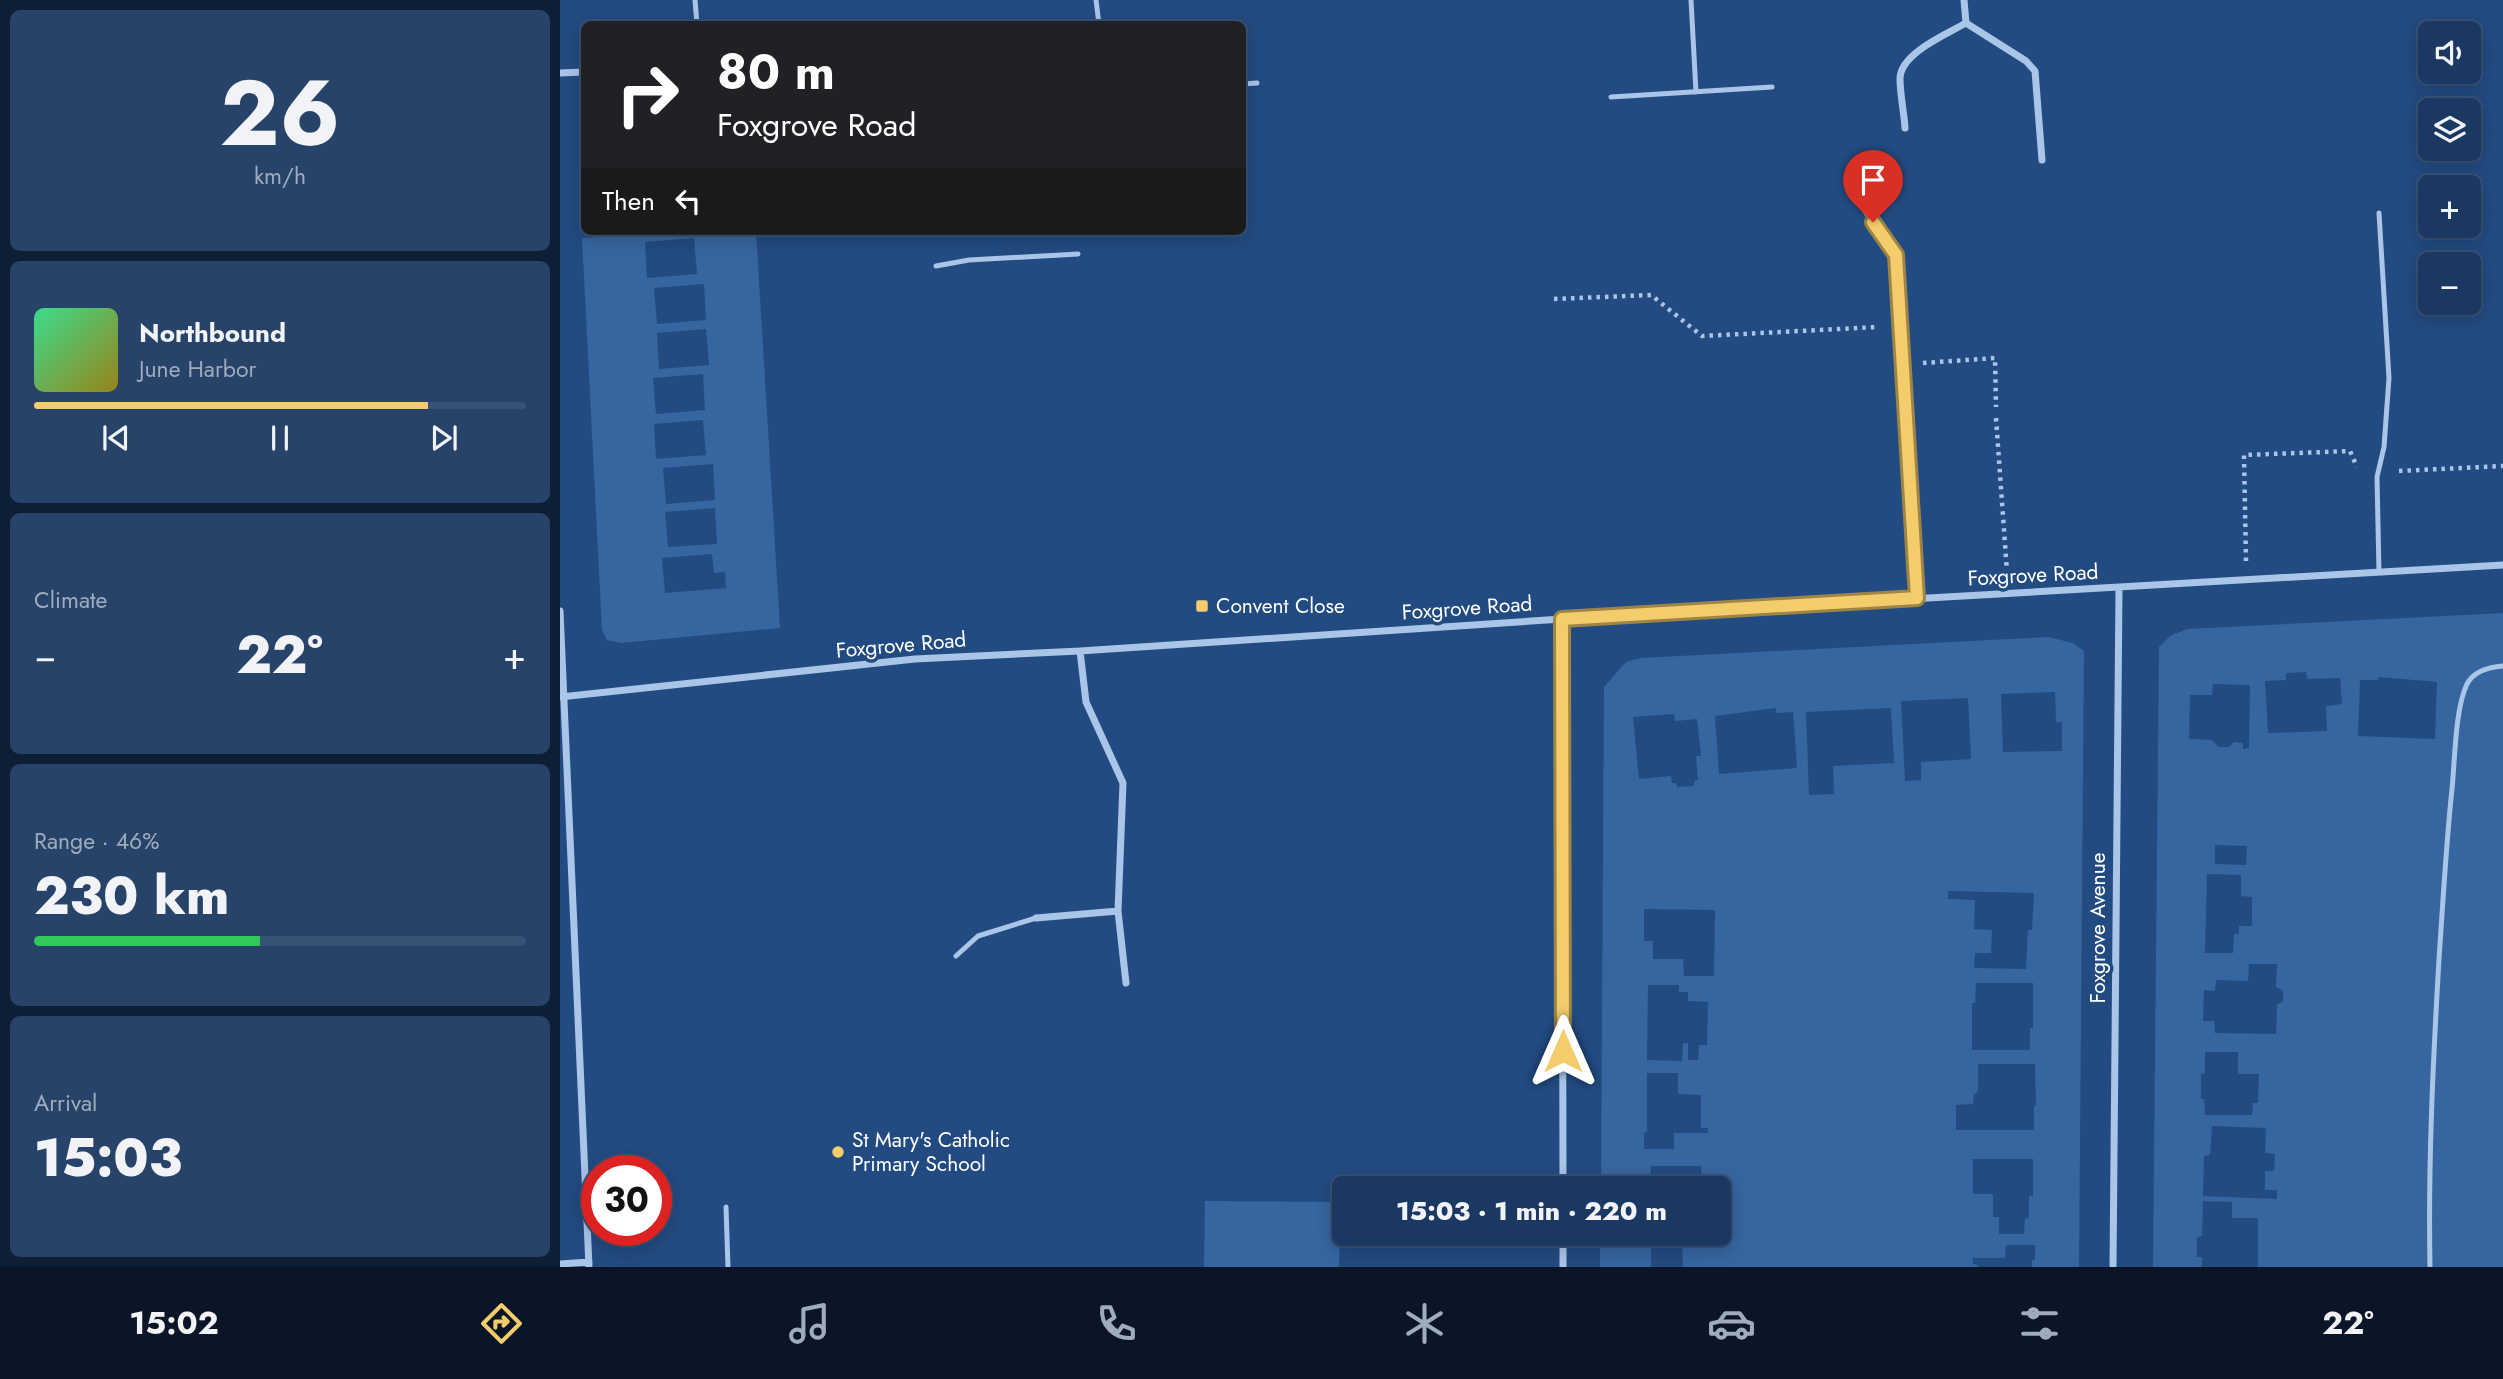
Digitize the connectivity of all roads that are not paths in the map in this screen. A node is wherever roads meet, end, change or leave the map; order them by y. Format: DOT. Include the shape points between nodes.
graph roads {
  1 [pos="695,0"];
  2 [pos="1096,0"];
  3 [pos="1691,0"];
  4 [pos="1964,0"];
  5 [pos="697,21"];
  6 [pos="1099,21"];
  7 [pos="1966,23"];
  8 [pos="581,72"];
  9 [pos="560,73"];
  10 [pos="1257,83"];
  11 [pos="1246,84"];
  12 [pos="1772,87"];
  13 [pos="1696,92"];
  14 [pos="1611,97"];
  15 [pos="1905,128"];
  16 [pos="2042,160"];
  17 [pos="1862,205"];
  18 [pos="2379,213"];
  19 [pos="1078,254"];
  20 [pos="936,266"];
  21 [pos="2503,565"];
  22 [pos="2379,572"];
  23 [pos="2119,589"];
  24 [pos="1917,598"];
  25 [pos="560,611"];
  26 [pos="1562,619"];
  27 [pos="1080,651"];
  28 [pos="2503,666"];
  29 [pos="562,696"];
  30 [pos="1118,911"];
  31 [pos="1036,918"];
  32 [pos="956,956"];
  33 [pos="1126,983"];
  34 [pos="1563,1176"];
  35 [pos="726,1207"];
  36 [pos="1563,1246"];
  37 [pos="560,1264"];
  38 [pos="589,1265"];
  39 [pos="727,1267"];
  40 [pos="1563,1267"];
  41 [pos="2113,1267"];
  42 [pos="2430,1267"];
  1 -- 5 [label="lane"];
  2 -- 6 [label="lane"];
  3 -- 13 [label="lane"];
  4 -- 7 [label="street"];
  7 -- 15 [label="street" via="1920,49 1900,75"];
  7 -- 16 [label="street" via="2035,71"];
  8 -- 9 [label="street"];
  10 -- 11 [label="lane"];
  12 -- 13 [label="lane"];
  13 -- 14 [label="lane"];
  17 -- 24 [label="street" via="1896,255"];
  18 -- 22 [label="lane" via="2389,378 2378,472"];
  19 -- 20 [label="lane"];
  21 -- 22 [label="street, Foxgrove Road"];
  22 -- 23 [label="street, Foxgrove Road"];
  23 -- 24 [label="street, Foxgrove Road"];
  23 -- 41 [label="street, Foxgrove Avenue"];
  24 -- 26 [label="street, Foxgrove Road"];
  25 -- 29 [label="street"];
  26 -- 27 [label="street, Foxgrove Road"];
  26 -- 34 [label="street"];
  27 -- 29 [label="street, Foxgrove Road" via="915,659"];
  27 -- 30 [label="street" via="1086,702 1123,783"];
  28 -- 42 [label="lane" via="2489,667 2472,677 2461,707 2448,819 2433,1065"];
  29 -- 38 [label="street"];
  30 -- 31 [label="street"];
  30 -- 33 [label="street"];
  31 -- 32 [label="lane" via="978,936"];
  35 -- 39 [label="lane"];
  36 -- 40 [label="street"];
  37 -- 38 [label="street"];
}
